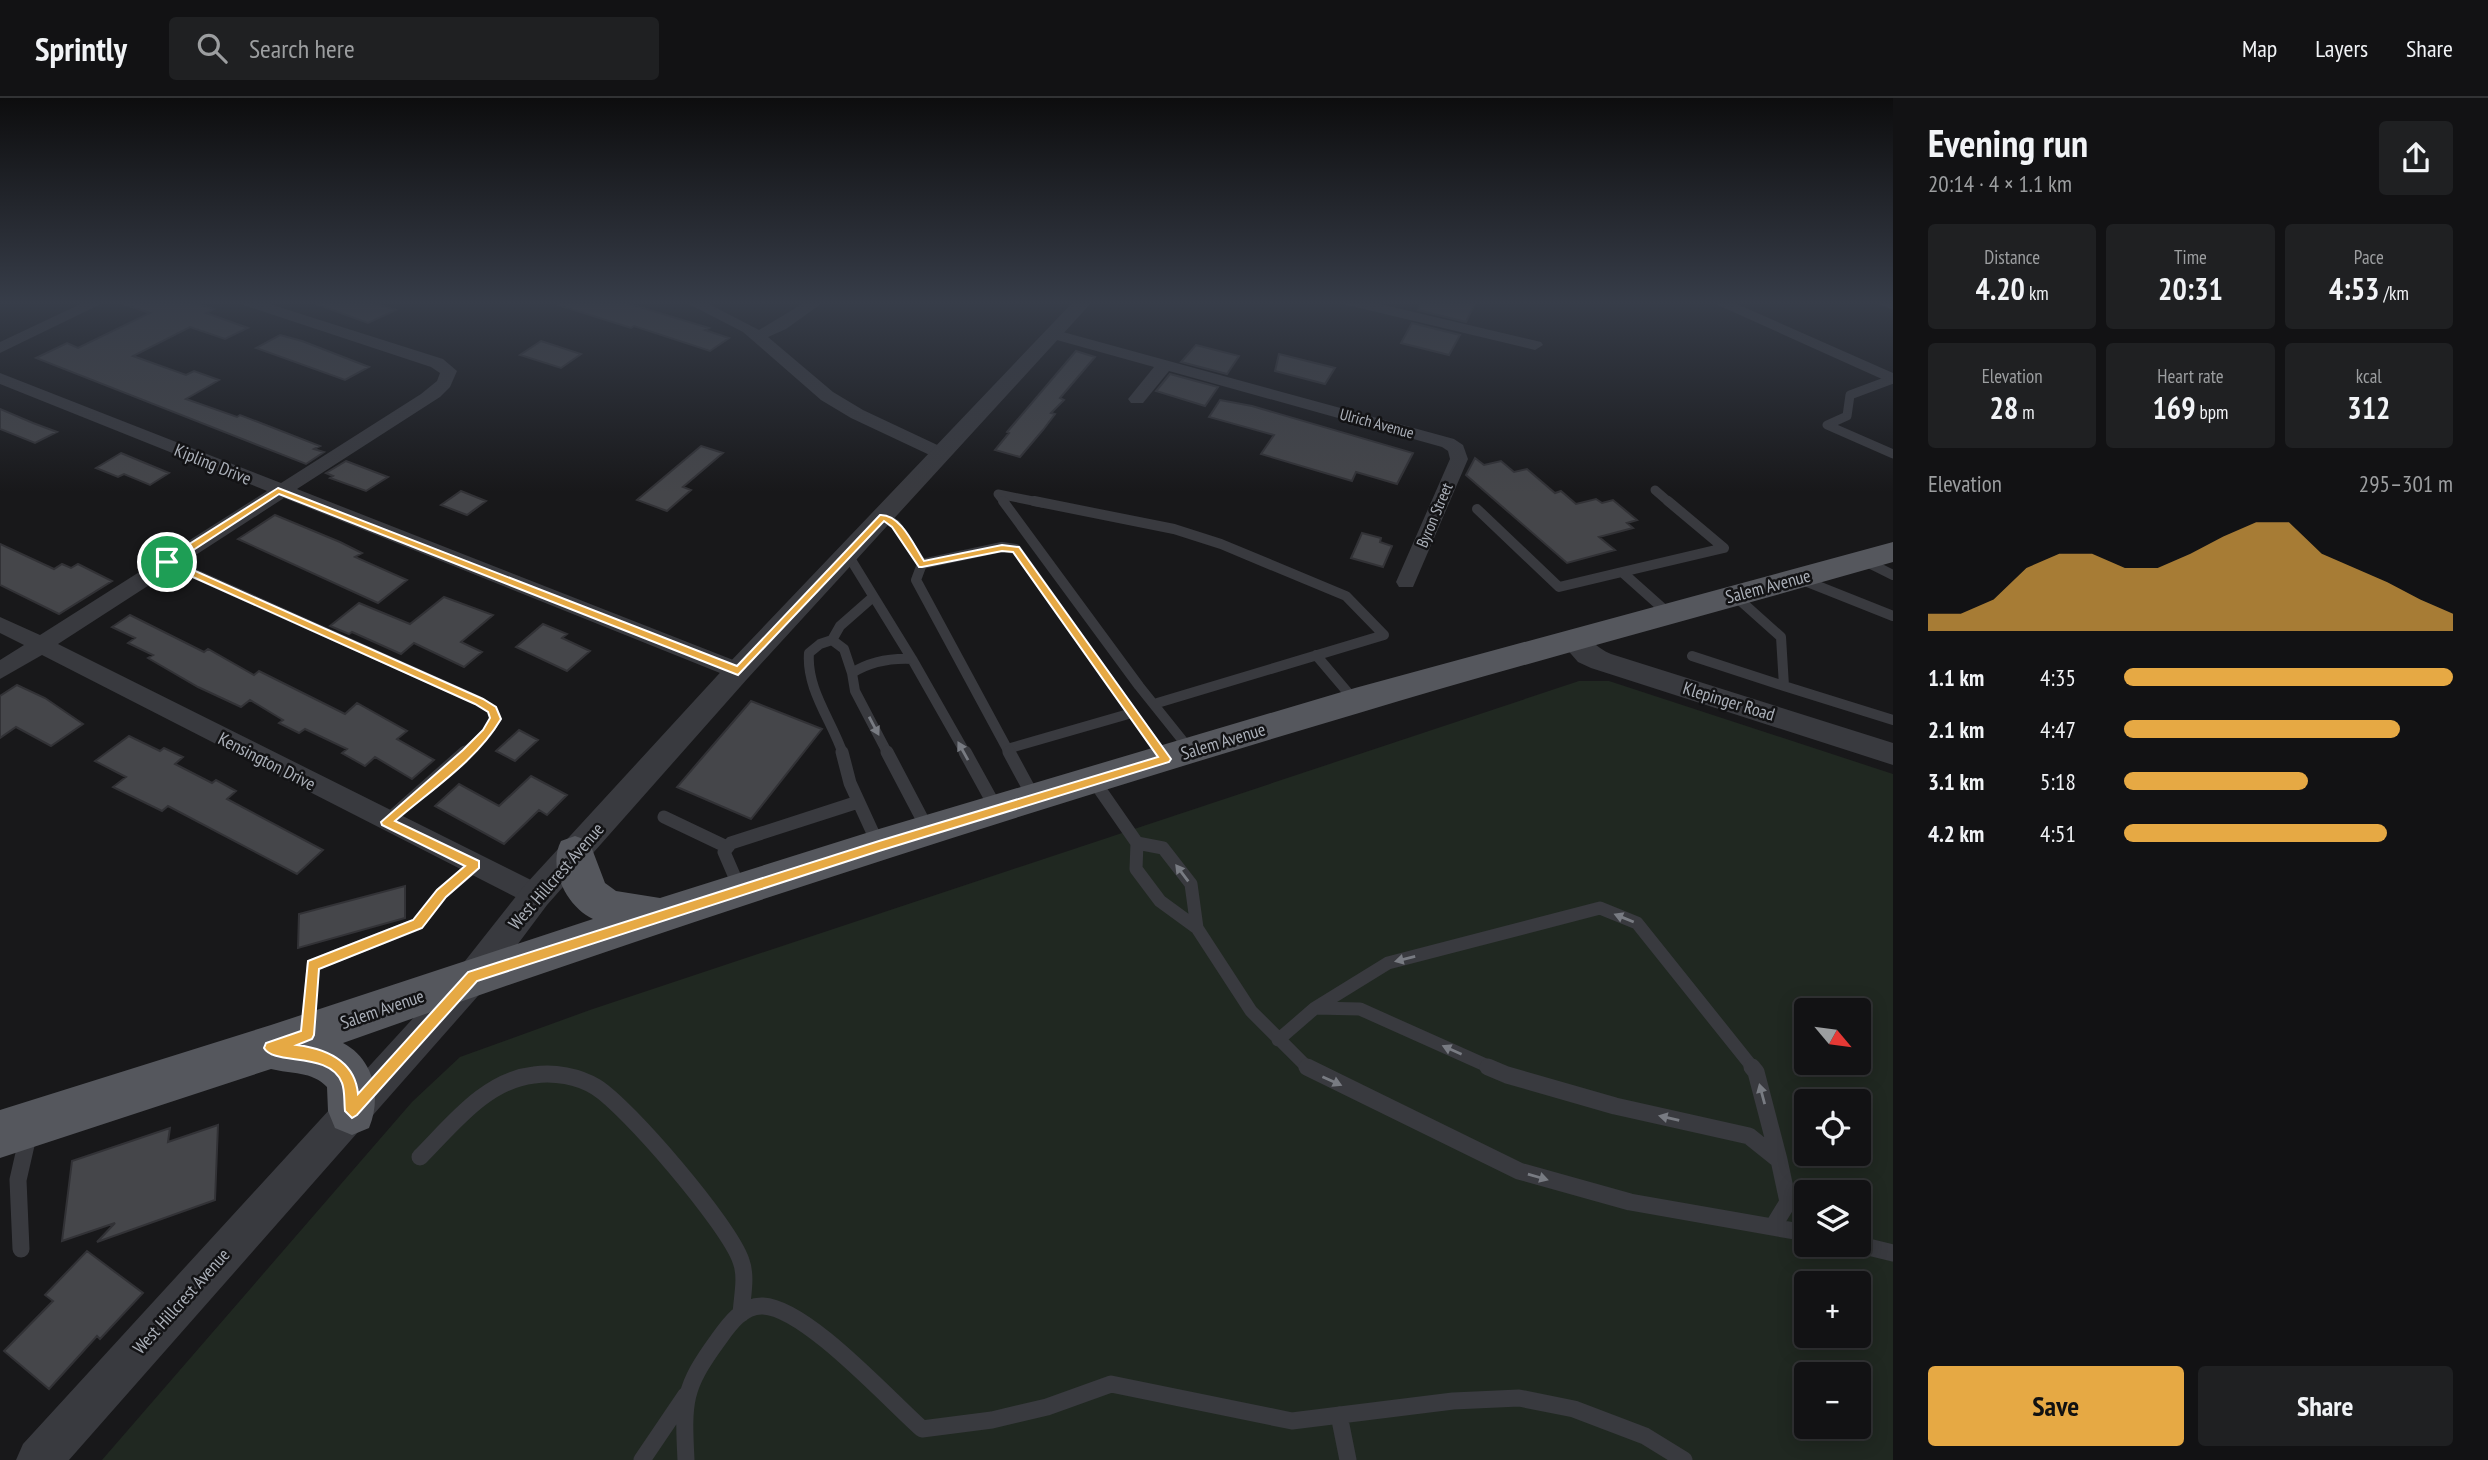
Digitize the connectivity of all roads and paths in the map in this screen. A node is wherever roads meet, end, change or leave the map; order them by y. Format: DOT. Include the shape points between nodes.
graph roads {
  1 [pos="439,365"];
  2 [pos="790,365"];
  3 [pos="1024,365"];
  4 [pos="1165,365"];
  5 [pos="1860,365"];
  6 [pos="0,379"];
  7 [pos="1893,379"];
  8 [pos="1137,399"];
  9 [pos="1457,449"];
  10 [pos="942,454"];
  11 [pos="1893,454"];
  12 [pos="278,490"];
  13 [pos="1655,490"];
  14 [pos="1477,509"];
  15 [pos="884,517"];
  16 [pos="848,555"];
  17 [pos="167,562"];
  18 [pos="1883,562"];
  19 [pos="922,564"];
  20 [pos="1622,572"];
  21 [pos="1797,578"];
  22 [pos="1406,582"];
  23 [pos="1734,595"];
  24 [pos="873,597"];
  25 [pos="1668,613"];
  26 [pos="1893,617"];
  27 [pos="0,624"];
  28 [pos="1571,639"];
  29 [pos="832,640"];
  30 [pos="41,645"];
  31 [pos="1316,655"];
  32 [pos="1692,656"];
  33 [pos="912,659"];
  34 [pos="0,671"];
  35 [pos="738,671"];
  36 [pos="852,673"];
  37 [pos="1784,686"];
  38 [pos="1355,701"];
  39 [pos="1154,704"];
  40 [pos="1132,713"];
  41 [pos="1893,720"];
  42 [pos="1007,749"];
  43 [pos="1893,754"];
  44 [pos="1178,755"];
  45 [pos="1094,780"];
  46 [pos="1034,799"];
  47 [pos="858,802"];
  48 [pos="997,810"];
  49 [pos="664,817"];
  50 [pos="386,822"];
  51 [pos="928,831"];
  52 [pos="1137,843"];
  53 [pos="879,846"];
  54 [pos="727,847"];
  55 [pos="575,853"];
  56 [pos="475,865"];
  57 [pos="740,890"];
  58 [pos="536,895"];
  59 [pos="661,915"];
  60 [pos="1197,928"];
  61 [pos="473,976"];
  62 [pos="1315,1008"];
  63 [pos="1278,1040"];
  64 [pos="289,1041"];
  65 [pos="352,1111"];
  66 [pos="15,1129"];
  67 [pos="420,1157"];
  68 [pos="1779,1160"];
  69 [pos="1774,1225"];
  70 [pos="1794,1230"];
  71 [pos="1871,1248"];
  72 [pos="21,1250"];
  73 [pos="1893,1253"];
  74 [pos="741,1314"];
  75 [pos="689,1391"];
  76 [pos="1339,1415"];
  77 [pos="39,1460"];
  78 [pos="642,1460"];
  79 [pos="686,1460"];
  80 [pos="1348,1460"];
  81 [pos="1684,1460"];
  1 -- 12 [label="street" via="449,374 430,395"];
  2 -- 10 [label="street" via="827,397"];
  3 -- 10 [label="street, West Hillcrest Avenue"];
  4 -- 8 [label="street"];
  4 -- 9 [label="street, Ulrich Avenue" via="1440,440"];
  5 -- 7 [label="street"];
  6 -- 12 [label="street, Kipling Drive"];
  7 -- 11 [label="lane" via="1850,395 1847,416 1827,425"];
  9 -- 22 [label="street, Byron Street" via="1459,460"];
  10 -- 15 [label="street, West Hillcrest Avenue"];
  12 -- 17 [label="street"];
  12 -- 35 [label="street, Kipling Drive"];
  13 -- 20 [label="lane" via="1724,548"];
  14 -- 20 [label="lane" via="1559,587"];
  15 -- 16 [label="street, West Hillcrest Avenue"];
  15 -- 19 [label="lane" via="896,525"];
  16 -- 24 [label="lane"];
  16 -- 35 [label="street, West Hillcrest Avenue"];
  17 -- 30 [label="street"];
  17 -- 50 [label="lane" via="492,710 496,719 487,733"];
  18 -- 21 [label="main road, Salem Avenue"];
  19 -- 40 [label="lane" via="1016,549"];
  19 -- 42 [label="lane" via="916,580"];
  20 -- 25 [label="lane"];
  21 -- 23 [label="main road, Salem Avenue"];
  21 -- 26 [label="lane"];
  23 -- 25 [label="main road, Salem Avenue"];
  23 -- 37 [label="lane" via="1781,637"];
  24 -- 29 [label="lane" via="840,626"];
  24 -- 33 [label="lane"];
  25 -- 28 [label="main road, Salem Avenue"];
  27 -- 30 [label="street, Kensington Drive"];
  28 -- 38 [label="main road, Salem Avenue"];
  28 -- 43 [label="street, Klepinger Road" via="1601,661"];
  29 -- 36 [label="lane" via="844,649"];
  29 -- 47 [label="lane" via="809,653 808,666"];
  30 -- 34 [label="street"];
  30 -- 50 [label="street, Kensington Drive"];
  31 -- 38 [label="lane"];
  31 -- 39 [label="lane"];
  31 -- 39 [label="lane" via="1384,635 1346,596 1221,544 1174,529 998,494"];
  32 -- 37 [label="lane"];
  33 -- 36 [label="lane" via="869,661"];
  48 -- 33 [label="lane, one-way"];
  35 -- 55 [label="street, West Hillcrest Avenue"];
  36 -- 51 [label="lane, one-way" via="855,691"];
  37 -- 41 [label="lane"];
  38 -- 44 [label="main road, Salem Avenue"];
  39 -- 44 [label="lane"];
  40 -- 42 [label="lane"];
  40 -- 44 [label="lane"];
  42 -- 46 [label="lane"];
  44 -- 45 [label="main road, Salem Avenue"];
  45 -- 46 [label="main road, Salem Avenue"];
  45 -- 52 [label="lane"];
  46 -- 48 [label="main road, Salem Avenue"];
  47 -- 53 [label="lane"];
  47 -- 54 [label="lane"];
  48 -- 51 [label="main road, Salem Avenue"];
  49 -- 54 [label="lane"];
  50 -- 56 [label="street, Kensington Drive"];
  51 -- 53 [label="main road, Salem Avenue"];
  52 -- 60 [label="lane" via="1136,869 1160,901"];
  60 -- 52 [label="lane, one-way" via="1191,884 1163,848"];
  53 -- 57 [label="main road, Salem Avenue"];
  54 -- 57 [label="lane" via="724,852"];
  55 -- 58 [label="street, West Hillcrest Avenue"];
  55 -- 59 [label="main road" via="578,878 587,894 602,905"];
  56 -- 58 [label="street, Kensington Drive"];
  56 -- 64 [label="lane" via="442,893 418,924 313,965"];
  57 -- 59 [label="main road, Salem Avenue"];
  58 -- 61 [label="street, West Hillcrest Avenue"];
  59 -- 61 [label="main road, Salem Avenue"];
  60 -- 63 [label="lane" via="1251,1011"];
  61 -- 64 [label="main road, Salem Avenue"];
  61 -- 65 [label="street, West Hillcrest Avenue"];
  62 -- 63 [label="lane"];
  68 -- 62 [label="lane, one-way" via="1749,1136 1615,1106 1507,1074 1360,1009"];
  68 -- 62 [label="lane, one-way" via="1756,1072 1637,923 1600,908 1388,963"];
  63 -- 69 [label="lane, one-way" via="1311,1072 1520,1171 1629,1202"];
  64 -- 65 [label="main road" via="340,1067 350,1082"];
  64 -- 66 [label="main road, Salem Avenue"];
  65 -- 77 [label="street, West Hillcrest Avenue"];
  66 -- 72 [label="lane"];
  67 -- 74 [label="lane" via="509,1081 554,1074 598,1088 625,1112 728,1235 741,1262"];
  68 -- 69 [label="lane" via="1788,1202"];
  69 -- 70 [label="lane"];
  71 -- 73 [label="lane"];
  74 -- 75 [label="lane" via="706,1356"];
  74 -- 76 [label="lane" via="763,1306 800,1322 922,1429 1003,1418 1111,1384 1292,1421"];
  75 -- 78 [label="lane"];
  75 -- 79 [label="lane"];
  76 -- 80 [label="lane"];
  76 -- 81 [label="lane" via="1519,1398 1574,1409 1645,1436"];
}
